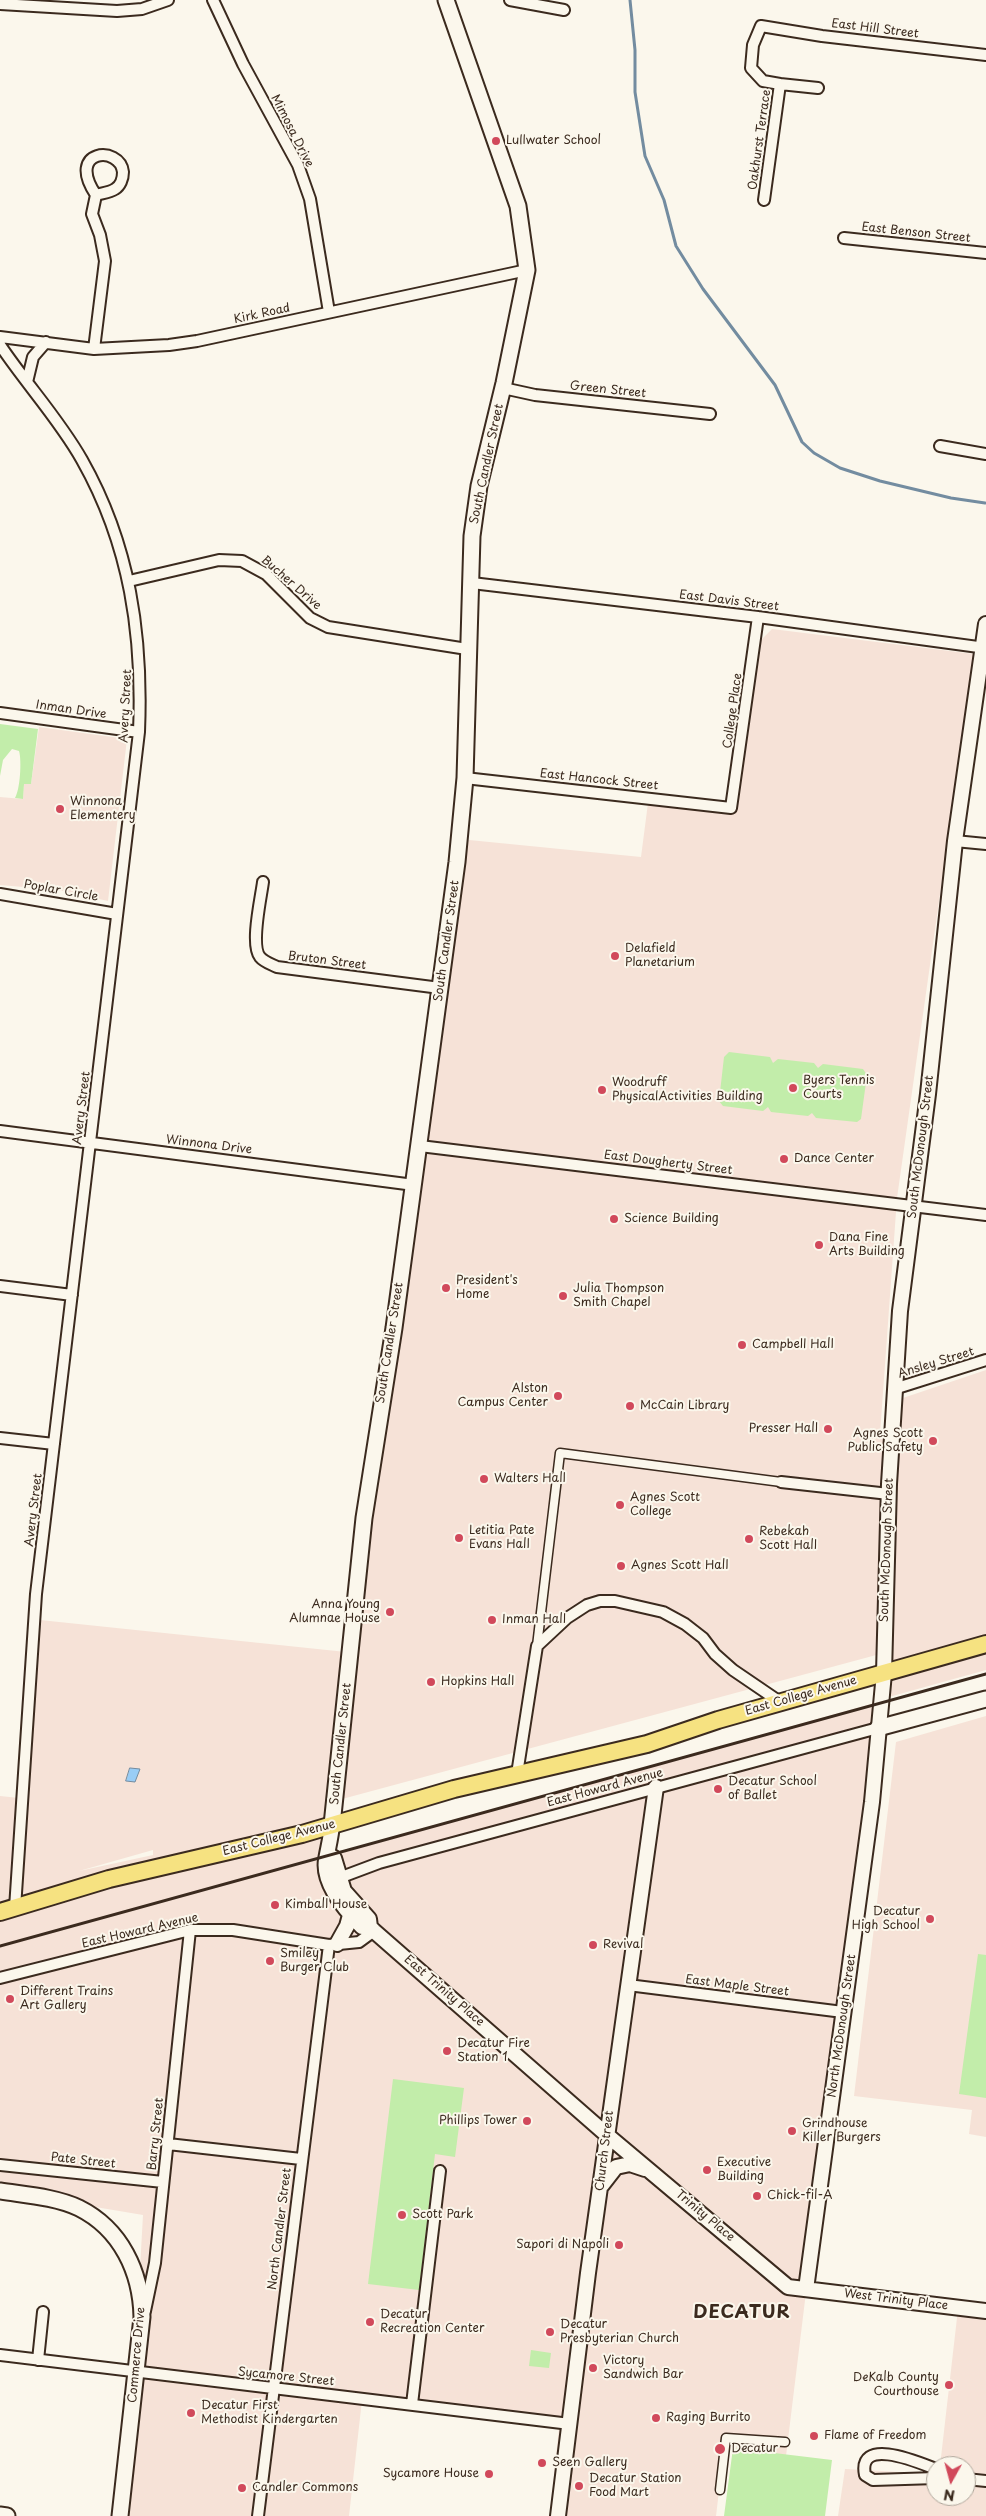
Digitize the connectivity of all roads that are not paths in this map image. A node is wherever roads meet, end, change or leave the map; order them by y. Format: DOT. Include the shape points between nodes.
graph roads {
  1 [pos="168,0"];
  2 [pos="213,0"];
  3 [pos="446,0"];
  4 [pos="510,0"];
  5 [pos="0,4"];
  6 [pos="564,10"];
  7 [pos="761,26"];
  8 [pos="986,54"];
  9 [pos="780,84"];
  10 [pos="818,88"];
  11 [pos="96,195"];
  12 [pos="764,200"];
  13 [pos="844,238"];
  14 [pos="986,253"];
  15 [pos="527,270"];
  16 [pos="329,312"];
  17 [pos="0,337"];
  18 [pos="46,342"];
  19 [pos="0,345"];
  20 [pos="94,348"];
  21 [pos="27,382"];
  22 [pos="503,388"];
  23 [pos="710,414"];
  24 [pos="940,446"];
  25 [pos="986,454"];
  26 [pos="129,581"];
  27 [pos="472,583"];
  28 [pos="758,617"];
  29 [pos="986,624"];
  30 [pos="985,648"];
  31 [pos="467,649"];
  32 [pos="0,713"];
  33 [pos="138,732"];
  34 [pos="465,778"];
  35 [pos="730,808"];
  36 [pos="955,841"];
  37 [pos="986,844"];
  38 [pos="263,882"];
  39 [pos="0,894"];
  40 [pos="117,914"];
  41 [pos="440,988"];
  42 [pos="0,1131"];
  43 [pos="90,1142"];
  44 [pos="420,1146"];
  45 [pos="414,1184"];
  46 [pos="914,1206"];
  47 [pos="986,1215"];
  48 [pos="0,1286"];
  49 [pos="72,1294"];
  50 [pos="986,1360"];
  51 [pos="894,1389"];
  52 [pos="0,1438"];
  53 [pos="54,1444"];
  54 [pos="781,1482"];
  55 [pos="889,1494"];
  56 [pos="986,1644"];
  57 [pos="537,1646"];
  58 [pos="884,1673"];
  59 [pos="986,1699"];
  60 [pos="780,1702"];
  61 [pos="881,1703"];
  62 [pos="878,1728"];
  63 [pos="517,1774"];
  64 [pos="656,1787"];
  65 [pos="332,1825"];
  66 [pos="329,1855"];
  67 [pos="342,1885"];
  68 [pos="7,1910"];
  69 [pos="350,1915"];
  70 [pos="372,1929"];
  71 [pos="190,1930"];
  72 [pos="333,1944"];
  73 [pos="0,1978"];
  74 [pos="628,1985"];
  75 [pos="843,2012"];
  76 [pos="608,2135"];
  77 [pos="168,2144"];
  78 [pos="301,2159"];
  79 [pos="0,2165"];
  80 [pos="440,2171"];
  81 [pos="654,2173"];
  82 [pos="163,2182"];
  83 [pos="600,2188"];
  84 [pos="0,2191"];
  85 [pos="806,2289"];
  86 [pos="986,2311"];
  87 [pos="43,2312"];
  88 [pos="140,2339"];
  89 [pos="0,2355"];
  90 [pos="38,2360"];
  91 [pos="136,2373"];
  92 [pos="274,2389"];
  93 [pos="412,2404"];
  94 [pos="570,2424"];
  95 [pos="785,2442"];
  96 [pos="926,2465"];
  97 [pos="926,2478"];
  98 [pos="720,2490"];
  99 [pos="120,2516"];
  100 [pos="258,2516"];
  101 [pos="558,2516"];
  1 -- 5 [label="street" via="142,9 117,11"];
  2 -- 16 [label="street, Mimosa Drive" via="243,64 298,165 310,199"];
  3 -- 15 [label="main road, South Candler Street" via="518,206"];
  4 -- 6 [label="street"];
  7 -- 8 [label="street, East Hill Street"];
  7 -- 9 [label="street, Oakhurst Terrace" via="753,45 751,68 763,81"];
  9 -- 10 [label="street, Oakhurst Terrace"];
  9 -- 12 [label="street, Oakhurst Terrace"];
  11 -- 20 [label="street" via="92,214 105,261"];
  13 -- 14 [label="street, East Benson Street"];
  15 -- 16 [label="street, Kirk Road"];
  15 -- 22 [label="main road, South Candler Street"];
  16 -- 20 [label="street, Kirk Road" via="197,340"];
  17 -- 18 [label="street, Kirk Road"];
  18 -- 20 [label="street, Kirk Road"];
  18 -- 21 [label="street" via="33,357"];
  19 -- 21 [label="street, Avery Street"];
  21 -- 26 [label="street, Avery Street" via="81,458 103,500"];
  22 -- 23 [label="street, Green Street" via="535,395"];
  22 -- 27 [label="main road, South Candler Street" via="479,486 472,536"];
  24 -- 25 [label="street"];
  26 -- 31 [label="street, Bucher Drive" via="219,560 242,560 266,574 310,618 328,628"];
  26 -- 33 [label="street, Avery Street" via="141,673"];
  27 -- 28 [label="street, East Davis Street"];
  27 -- 31 [label="main road, South Candler Street"];
  28 -- 30 [label="street, East Davis Street"];
  28 -- 35 [label="street, College Place"];
  29 -- 30 [label="street, South McDonough Street"];
  30 -- 36 [label="street, South McDonough Street"];
  31 -- 34 [label="main road, South Candler Street"];
  32 -- 33 [label="street, Inman Drive"];
  33 -- 40 [label="street, Avery Street"];
  34 -- 35 [label="street, East Hancock Street"];
  34 -- 41 [label="main road, South Candler Street" via="458,862"];
  36 -- 37 [label="street"];
  36 -- 46 [label="street, South McDonough Street"];
  38 -- 41 [label="street, Bruton Street" via="255,941 259,956 267,962 277,967"];
  39 -- 40 [label="street, Poplar Circle"];
  40 -- 43 [label="street, Avery Street"];
  41 -- 44 [label="main road, South Candler Street"];
  42 -- 43 [label="street, Winnona Drive"];
  43 -- 45 [label="street, Winnona Drive"];
  43 -- 49 [label="street, Avery Street"];
  44 -- 45 [label="main road, South Candler Street"];
  44 -- 46 [label="street, East Dougherty Street"];
  45 -- 65 [label="main road, South Candler Street" via="364,1518"];
  46 -- 47 [label="street, East Dougherty Street"];
  46 -- 51 [label="street, South McDonough Street" via="900,1311"];
  48 -- 49 [label="street"];
  49 -- 53 [label="street, Avery Street"];
  50 -- 51 [label="street, Ansley Street"];
  51 -- 55 [label="street, South McDonough Street"];
  52 -- 53 [label="street"];
  53 -- 68 [label="street, Avery Street" via="36,1594"];
  54 -- 55 [label="street"];
  54 -- 57 [label="street" via="560,1453"];
  55 -- 58 [label="street, South McDonough Street"];
  56 -- 58 [label="main road, East College Avenue"];
  57 -- 60 [label="street" via="567,1618 588,1605 600,1601 635,1604 663,1612 685,1624 733,1670"];
  57 -- 63 [label="street"];
  58 -- 60 [label="main road, East College Avenue"];
  58 -- 61 [label="street, South McDonough Street"];
  59 -- 62 [label="main road"];
  60 -- 63 [label="main road, East College Avenue" via="718,1720 650,1733 559,1764"];
  61 -- 62 [label="street, North McDonough Street"];
  62 -- 64 [label="street, East Howard Avenue"];
  62 -- 75 [label="street, North McDonough Street" via="872,1802"];
  63 -- 65 [label="main road, East College Avenue"];
  64 -- 67 [label="street, East Howard Avenue" via="379,1863"];
  64 -- 74 [label="street, Church Street"];
  65 -- 66 [label="street, South Candler Street"];
  65 -- 68 [label="main road, East College Avenue" via="109,1879"];
  66 -- 67 [label="street, South Candler Street" via="334,1858"];
  66 -- 69 [label="street, East Trinity Place" via="326,1860 328,1878 336,1897"];
  67 -- 70 [label="street, East Trinity Place" via="369,1920"];
  69 -- 70 [label="street, East Trinity Place" via="362,1927"];
  69 -- 72 [label="street" via="347,1926"];
  70 -- 72 [label="street, East Howard Avenue" via="359,1942"];
  70 -- 76 [label="street, East Trinity Place"];
  71 -- 72 [label="street, East Howard Avenue" via="233,1930"];
  71 -- 73 [label="street, East Howard Avenue"];
  71 -- 77 [label="street, Barry Street"];
  72 -- 78 [label="street, North Candler Street"];
  74 -- 75 [label="street, East Maple Street"];
  74 -- 76 [label="street, Church Street"];
  75 -- 85 [label="street, North McDonough Street"];
  76 -- 81 [label="street, Trinity Place"];
  76 -- 83 [label="street, Church Street"];
  77 -- 78 [label="street"];
  77 -- 82 [label="street, Barry Street"];
  78 -- 92 [label="street, North Candler Street"];
  79 -- 82 [label="street, Pate Street"];
  80 -- 93 [label="street"];
  81 -- 83 [label="street" via="633,2165 622,2165 611,2171"];
  81 -- 85 [label="street, Trinity Place" via="788,2287"];
  82 -- 88 [label="street, Barry Street" via="155,2263"];
  83 -- 94 [label="street, Church Street"];
  84 -- 88 [label="main road, Commerce Drive" via="44,2198 78,2208 108,2229 126,2252 137,2278 142,2300"];
  85 -- 86 [label="street, West Trinity Place"];
  87 -- 90 [label="street"];
  88 -- 91 [label="main road, Commerce Drive"];
  89 -- 90 [label="street, Sycamore Street"];
  90 -- 91 [label="street, Sycamore Street"];
  91 -- 92 [label="street, Sycamore Street"];
  91 -- 99 [label="main road, Commerce Drive"];
  92 -- 93 [label="street, Sycamore Street"];
  92 -- 100 [label="street, North Candler Street"];
  93 -- 94 [label="street, Sycamore Street"];
  94 -- 101 [label="street, Church Street"];
  95 -- 98 [label="street" via="726,2438"];
  96 -- 97 [label="street" via="883,2454 869,2455 863,2466 865,2475 873,2480"];
}
